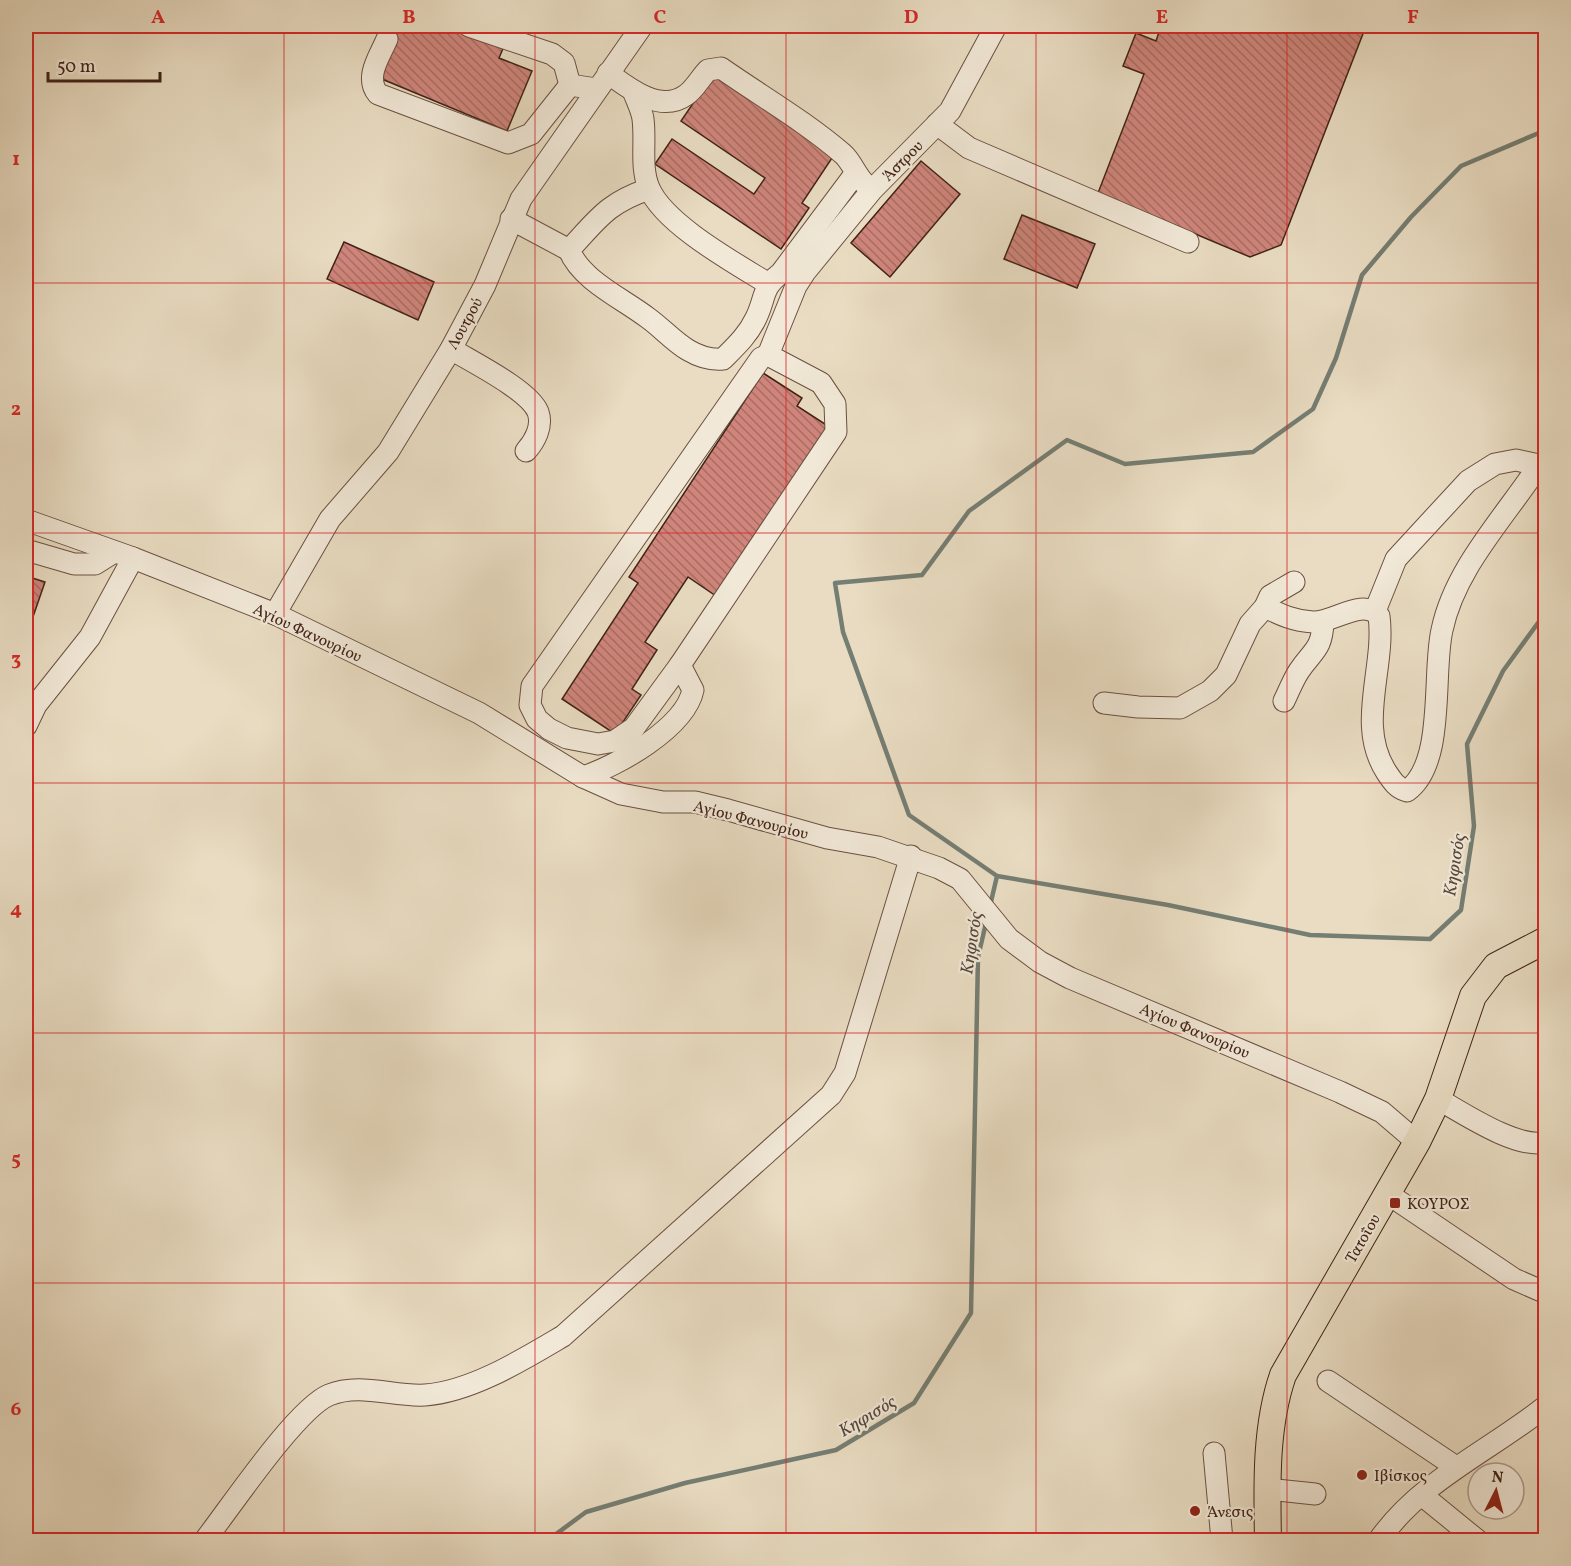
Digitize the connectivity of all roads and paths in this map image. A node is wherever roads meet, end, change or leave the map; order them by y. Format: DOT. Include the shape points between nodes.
graph roads {
  1 [pos="469,26"];
  2 [pos="642,26"];
  3 [pos="996,26"];
  4 [pos="387,39"];
  5 [pos="602,81"];
  6 [pos="570,85"];
  7 [pos="634,93"];
  8 [pos="938,124"];
  9 [pos="855,174"];
  10 [pos="649,189"];
  11 [pos="872,190"];
  12 [pos="511,219"];
  13 [pos="1188,242"];
  14 [pos="569,249"];
  15 [pos="767,283"];
  16 [pos="451,349"];
  17 [pos="768,355"];
  18 [pos="526,451"];
  19 [pos="1542,463"];
  20 [pos="26,520"];
  21 [pos="26,550"];
  22 [pos="123,555"];
  23 [pos="1294,582"];
  24 [pos="1264,607"];
  25 [pos="1375,611"];
  26 [pos="275,614"];
  27 [pos="1323,622"];
  28 [pos="680,665"];
  29 [pos="1284,701"];
  30 [pos="1104,703"];
  31 [pos="31,706"];
  32 [pos="26,726"];
  33 [pos="584,777"];
  34 [pos="911,856"];
  35 [pos="1545,940"];
  36 [pos="1438,1100"];
  37 [pos="1417,1142"];
  38 [pos="1545,1142"];
  39 [pos="1388,1194"];
  40 [pos="1545,1293"];
  41 [pos="1328,1381"];
  42 [pos="1545,1406"];
  43 [pos="1214,1453"];
  44 [pos="1456,1467"];
  45 [pos="1267,1489"];
  46 [pos="1315,1494"];
  47 [pos="1423,1496"];
  48 [pos="205,1540"];
  49 [pos="1222,1540"];
  50 [pos="1268,1540"];
  51 [pos="1379,1540"];
  52 [pos="1478,1540"];
  1 -- 6 [label="street" via="552,54 564,63"];
  2 -- 5 [label="street, Λουτρού"];
  3 -- 8 [label="street, Άστρου" via="960,97"];
  4 -- 6 [label="street" via="372,75 372,86 378,94 508,143 531,134"];
  5 -- 6 [label="street"];
  5 -- 7 [label="street"];
  5 -- 12 [label="street, Λουτρού"];
  7 -- 9 [label="street" via="654,100 675,99 686,95 708,70 721,68 828,142 846,157"];
  7 -- 10 [label="street" via="643,118"];
  8 -- 11 [label="street, Άστρου"];
  8 -- 13 [label="street" via="969,148"];
  9 -- 11 [label="street"];
  9 -- 15 [label="street" via="781,273"];
  10 -- 14 [label="street" via="623,197"];
  10 -- 15 [label="street" via="659,204 693,235"];
  11 -- 17 [label="street, Άστρου" via="796,286"];
  12 -- 14 [label="street"];
  12 -- 16 [label="street, Λουτρού" via="485,285"];
  14 -- 15 [label="street" via="581,269 595,281 687,350 713,360 723,359 743,340 757,316"];
  16 -- 18 [label="street" via="528,399 538,413 540,426"];
  16 -- 26 [label="street, Λουτρού" via="388,452 330,519"];
  17 -- 28 [label="street" via="821,382 835,404 836,432"];
  17 -- 28 [label="street" via="761,358 532,686 530,705 543,724 567,738 598,744 615,741 634,728"];
  19 -- 25 [label="street" via="1516,460 1496,464 1468,481 1396,559"];
  19 -- 25 [label="street" via="1452,596 1442,630 1430,748 1418,784 1407,791 1394,784 1375,751 1372,701 1380,623"];
  20 -- 22 [label="street, Αγίου Φανουρίου"];
  21 -- 22 [label="street" via="74,564 95,564"];
  22 -- 26 [label="street, Αγίου Φανουρίου"];
  22 -- 31 [label="street" via="90,637"];
  23 -- 24 [label="street" via="1270,596"];
  24 -- 27 [label="street" via="1291,620"];
  24 -- 30 [label="street" via="1250,624 1226,675 1194,701 1180,708"];
  25 -- 27 [label="street" via="1356,610"];
  26 -- 33 [label="street, Αγίου Φανουρίου" via="479,713"];
  27 -- 29 [label="street" via="1323,640"];
  28 -- 33 [label="street" via="693,690 681,715 606,770"];
  31 -- 32 [label="street"];
  33 -- 34 [label="street, Αγίου Φανουρίου" via="621,794 663,802 695,802"];
  34 -- 37 [label="street, Αγίου Φανουρίου" via="960,879 1009,939 1040,962 1382,1112"];
  34 -- 48 [label="street" via="845,1073 831,1095 563,1336 520,1362 456,1389 424,1395 355,1389 329,1395 303,1412"];
  35 -- 36 [label="main road, Τατοΐου" via="1507,959 1487,975 1473,996"];
  36 -- 37 [label="main road, Τατοΐου"];
  36 -- 38 [label="street" via="1503,1134 1536,1145"];
  37 -- 39 [label="main road, Τατοΐου"];
  39 -- 40 [label="street" via="1514,1280"];
  39 -- 45 [label="main road, Τατοΐου" via="1284,1375 1274,1411"];
  41 -- 44 [label="street"];
  42 -- 44 [label="street"];
  43 -- 49 [label="street"];
  44 -- 47 [label="street"];
  45 -- 46 [label="street"];
  45 -- 50 [label="main road, Τατοΐου"];
  47 -- 51 [label="street"];
  47 -- 52 [label="street"];
}
